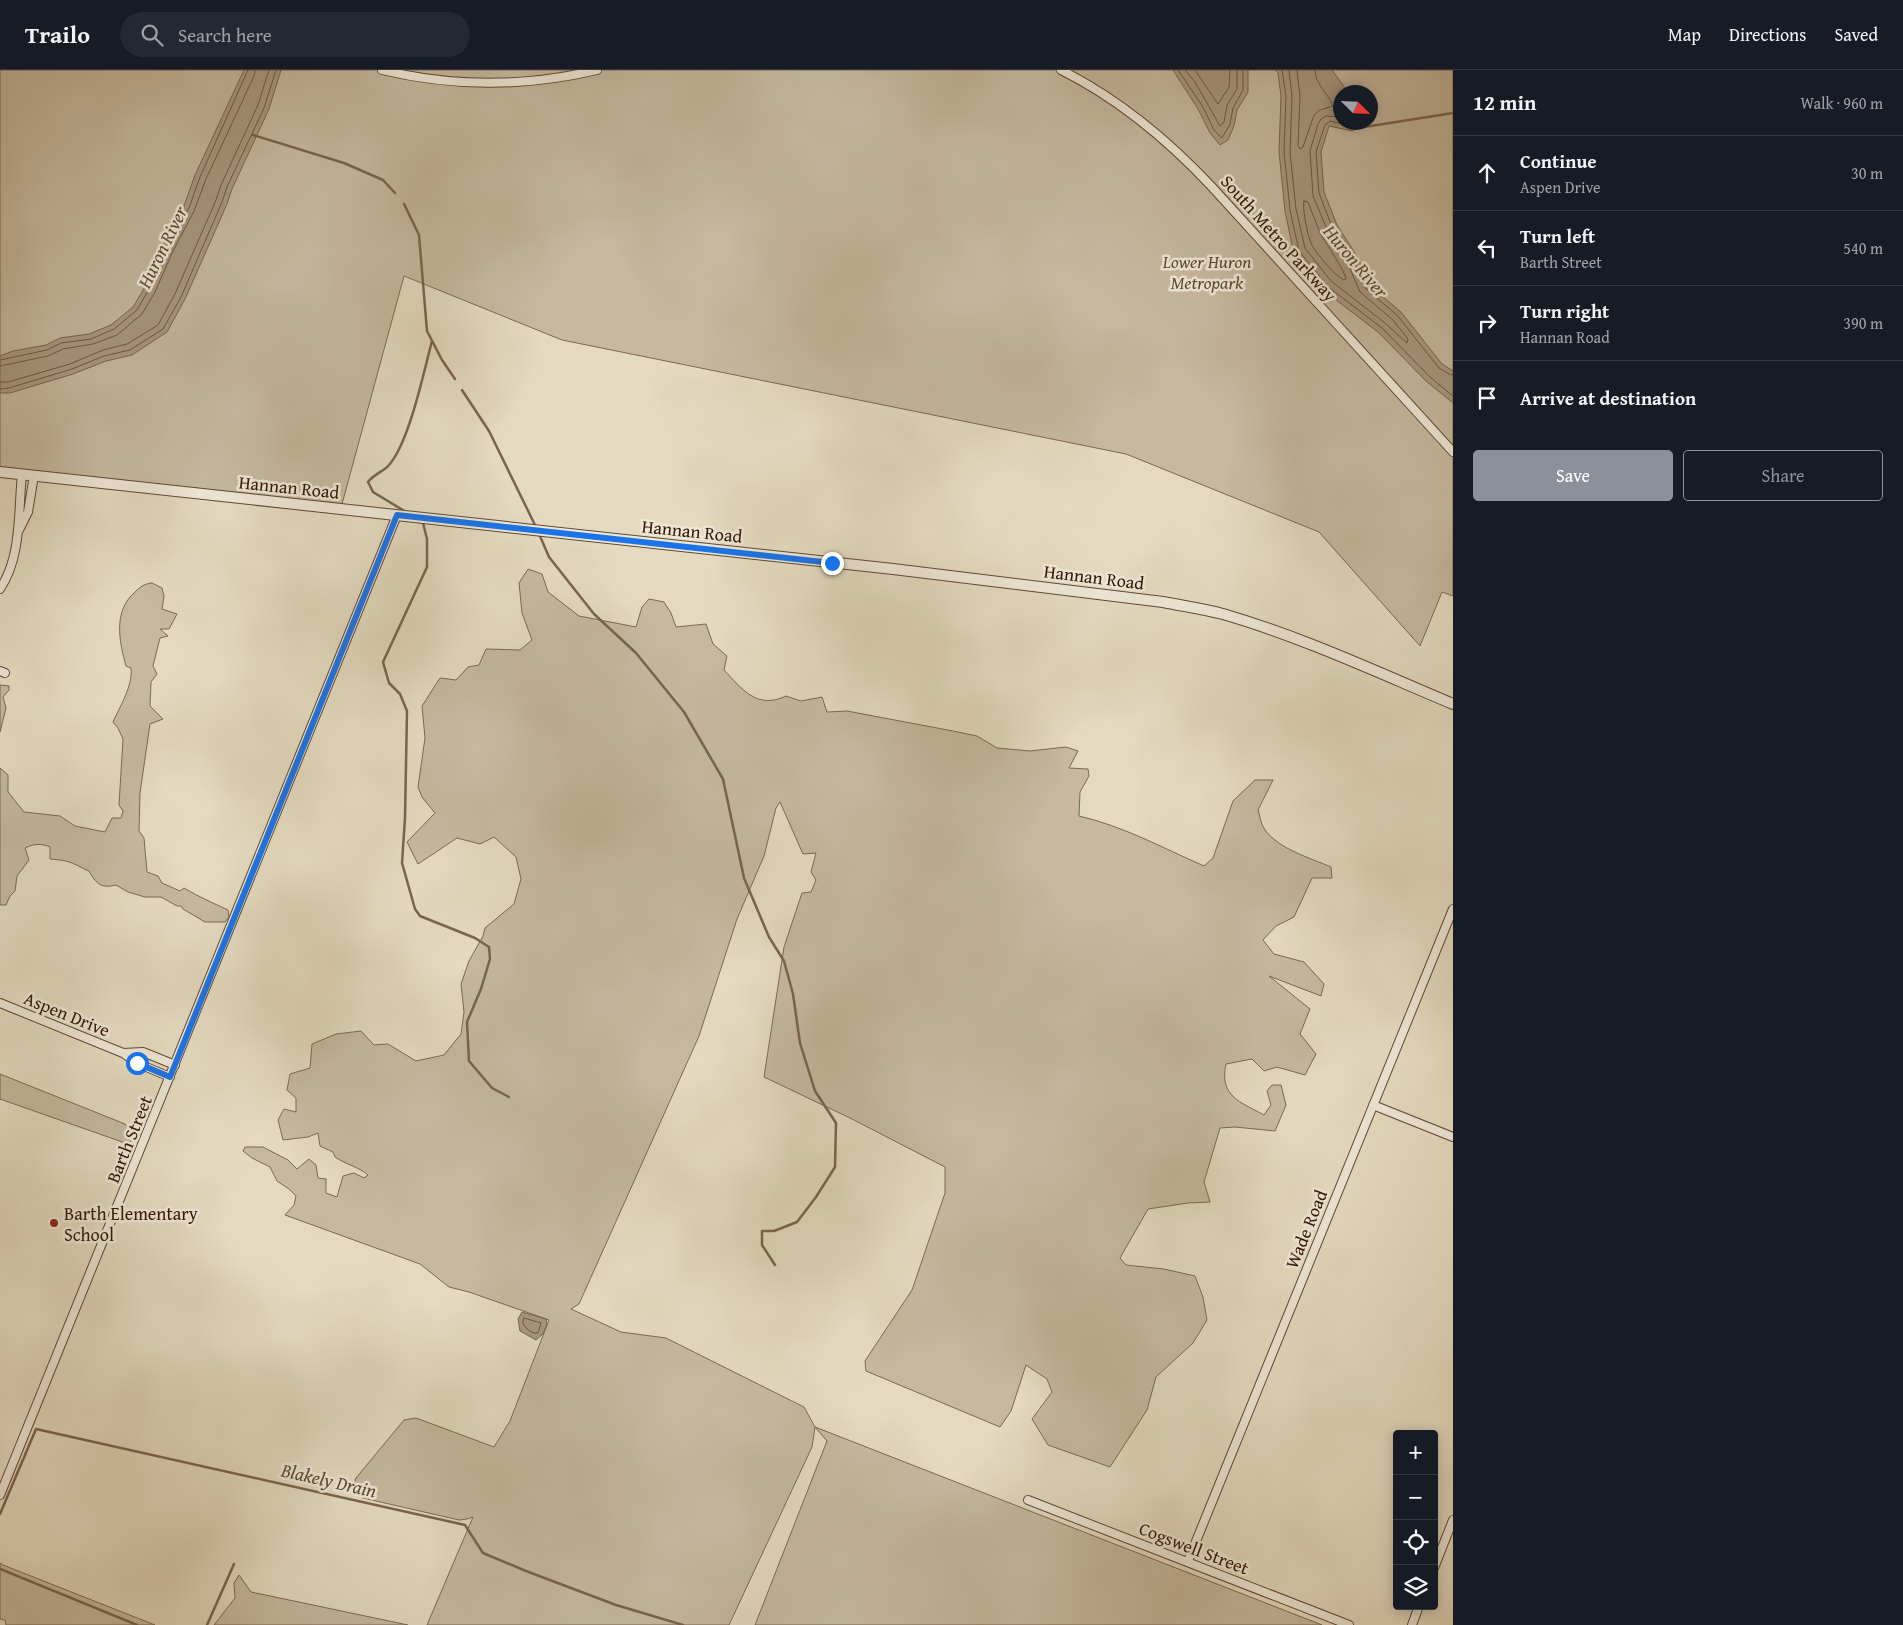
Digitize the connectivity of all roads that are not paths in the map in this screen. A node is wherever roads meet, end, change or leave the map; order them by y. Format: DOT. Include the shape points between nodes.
graph roads {
  1 [pos="382,70"];
  2 [pos="597,70"];
  3 [pos="1061,70"];
  4 [pos="1453,452"];
  5 [pos="0,472"];
  6 [pos="22,474"];
  7 [pos="34,475"];
  8 [pos="397,515"];
  9 [pos="19,530"];
  10 [pos="0,589"];
  11 [pos="1453,704"];
  12 [pos="1453,909"];
  13 [pos="0,1003"];
  14 [pos="123,1053"];
  15 [pos="175,1065"];
  16 [pos="170,1077"];
  17 [pos="1373,1105"];
  18 [pos="1453,1137"];
  19 [pos="0,1495"];
  20 [pos="1028,1500"];
  21 [pos="1453,1520"];
  22 [pos="1188,1561"];
  23 [pos="1435,1565"];
  24 [pos="1418,1610"];
  25 [pos="1349,1625"];
  26 [pos="1412,1625"];
  1 -- 2 [label="street" via="436,80 487,84 555,79"];
  3 -- 4 [label="street, South Metro Parkway" via="1121,105 1175,149"];
  5 -- 6 [label="street, Hannan Road"];
  6 -- 7 [label="street, Hannan Road"];
  6 -- 9 [label="street"];
  7 -- 8 [label="street, Hannan Road"];
  7 -- 9 [label="street" via="28,512"];
  8 -- 11 [label="street, Hannan Road" via="902,570 1177,604 1262,627"];
  8 -- 15 [label="street, Barth Street"];
  9 -- 10 [label="street" via="13,560"];
  12 -- 17 [label="street, Wade Road"];
  13 -- 14 [label="street, Aspen Drive"];
  14 -- 15 [label="street, Aspen Drive" via="142,1052"];
  14 -- 16 [label="street, Aspen Drive" via="137,1063"];
  15 -- 16 [label="street, Barth Street"];
  16 -- 19 [label="street, Barth Street"];
  17 -- 18 [label="street"];
  17 -- 22 [label="street, Wade Road"];
  20 -- 22 [label="street, Cogswell Street"];
  21 -- 23 [label="street"];
  22 -- 25 [label="street, Cogswell Street"];
  24 -- 26 [label="street"];
}
